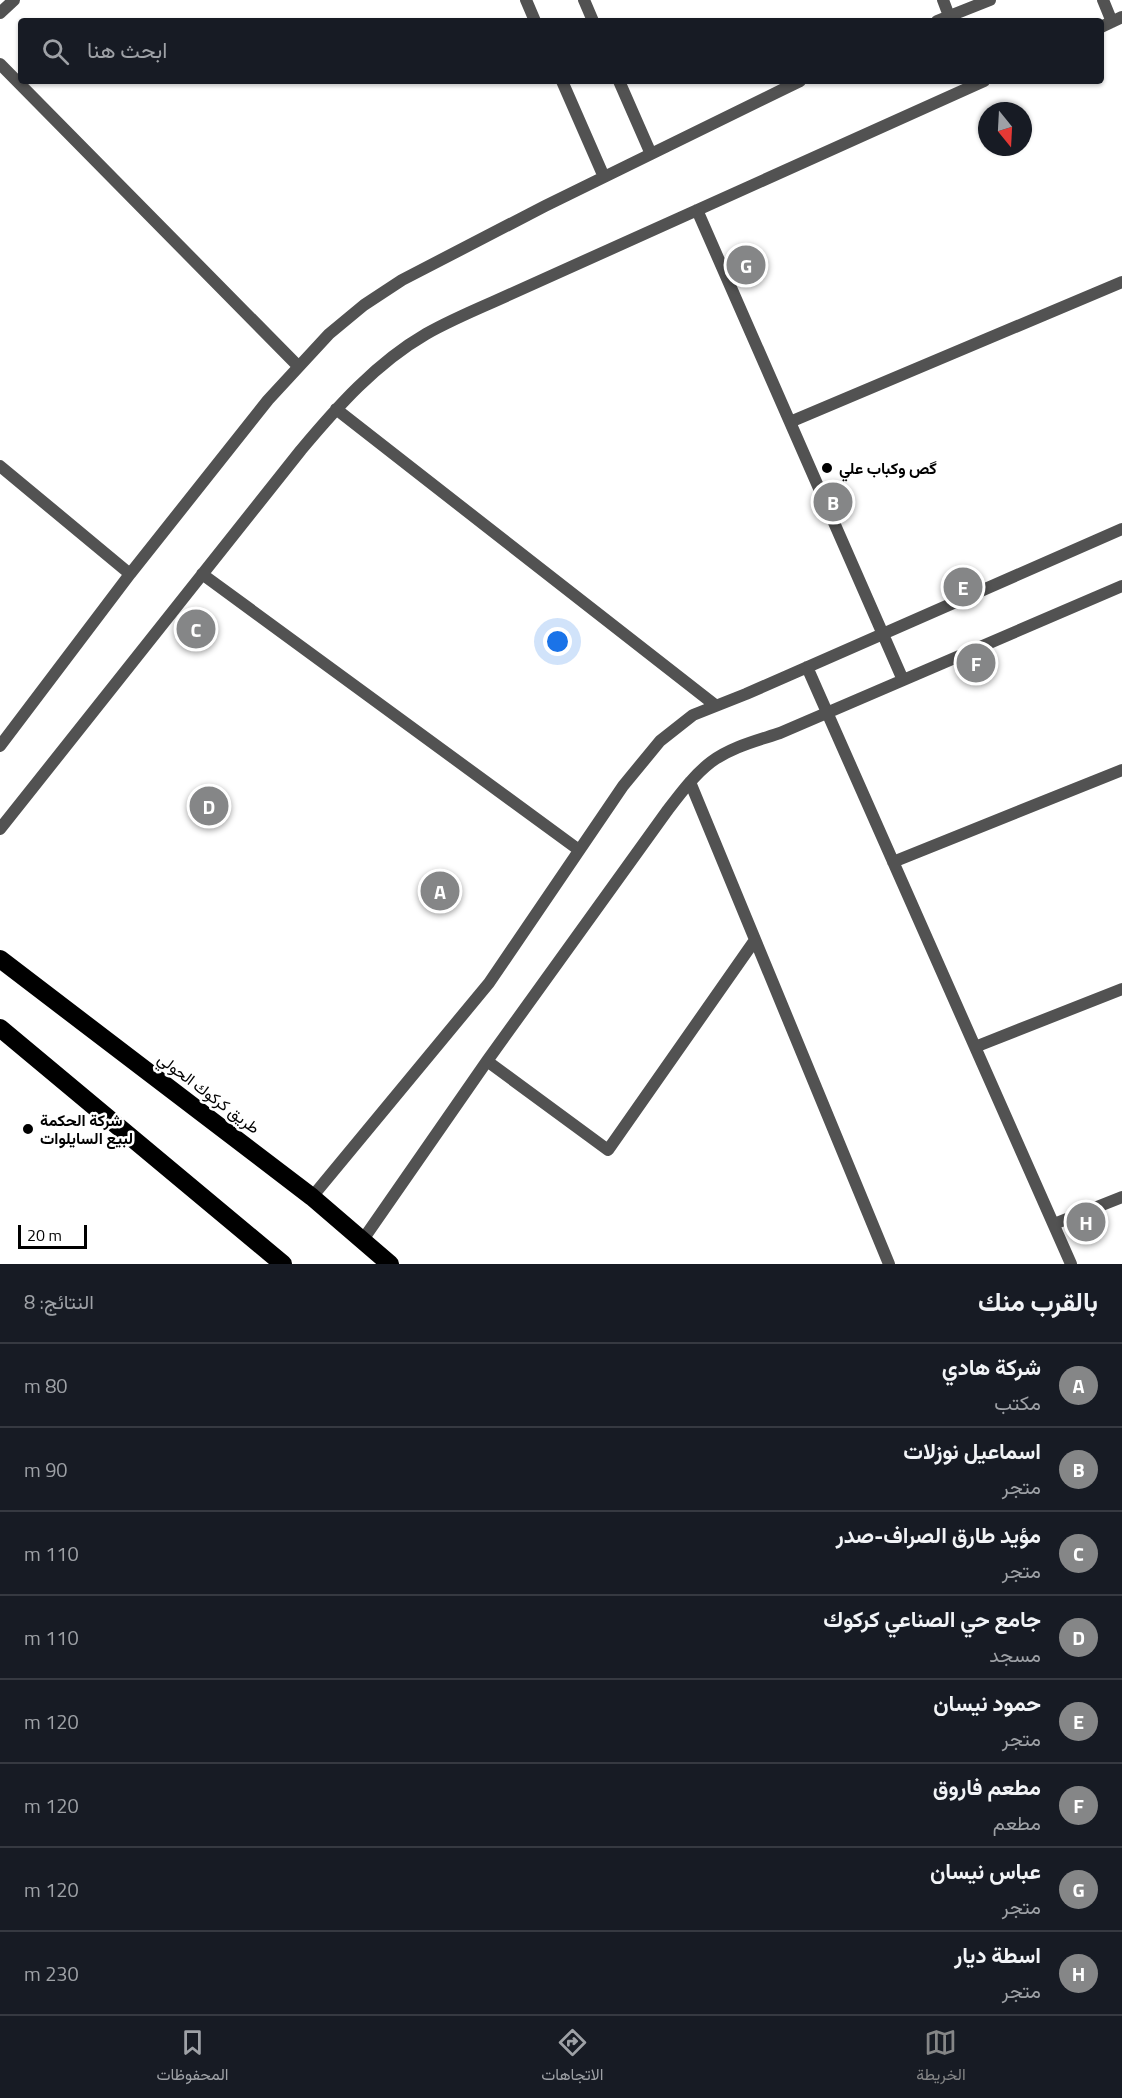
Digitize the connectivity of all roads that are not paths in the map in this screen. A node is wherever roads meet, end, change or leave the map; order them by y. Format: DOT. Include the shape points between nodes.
graph roads {
  1 [pos="14,0"];
  2 [pos="526,0"];
  3 [pos="584,0"];
  4 [pos="943,0"];
  5 [pos="990,0"];
  6 [pos="1103,0"];
  7 [pos="0,13"];
  8 [pos="950,16"];
  9 [pos="534,18"];
  10 [pos="592,18"];
  11 [pos="945,18"];
  12 [pos="1112,22"];
  13 [pos="0,64"];
  14 [pos="18,82"];
  15 [pos="20,84"];
  16 [pos="563,84"];
  17 [pos="620,84"];
  18 [pos="794,84"];
  19 [pos="977,84"];
  20 [pos="651,154"];
  21 [pos="604,177"];
  22 [pos="697,210"];
  23 [pos="1122,282"];
  24 [pos="298,366"];
  25 [pos="336,409"];
  26 [pos="790,422"];
  27 [pos="0,466"];
  28 [pos="1122,530"];
  29 [pos="130,574"];
  30 [pos="202,574"];
  31 [pos="1122,586"];
  32 [pos="883,634"];
  33 [pos="807,667"];
  34 [pos="903,680"];
  35 [pos="715,705"];
  36 [pos="827,712"];
  37 [pos="0,746"];
  38 [pos="1122,770"];
  39 [pos="690,782"];
  40 [pos="0,829"];
  41 [pos="579,850"];
  42 [pos="893,862"];
  43 [pos="755,940"];
  44 [pos="0,958"];
  45 [pos="1122,989"];
  46 [pos="0,1028"];
  47 [pos="975,1047"];
  48 [pos="487,1061"];
  49 [pos="312,1197"];
  50 [pos="1122,1197"];
  51 [pos="1054,1224"];
  52 [pos="362,1241"];
  53 [pos="1066,1261"];
  54 [pos="282,1264"];
  55 [pos="390,1264"];
  56 [pos="889,1264"];
  1 -- 7 [label="street"];
  2 -- 9 [label="street"];
  3 -- 10 [label="street"];
  4 -- 8 [label="street"];
  5 -- 8 [label="street"];
  6 -- 12 [label="street"];
  8 -- 11 [label="street"];
  13 -- 14 [label="street"];
  15 -- 24 [label="street"];
  16 -- 21 [label="street"];
  17 -- 20 [label="street"];
  18 -- 20 [label="street"];
  19 -- 22 [label="street"];
  20 -- 21 [label="street"];
  21 -- 24 [label="street" via="402,280 364,305"];
  22 -- 25 [label="street" via="426,335 380,368"];
  22 -- 26 [label="street"];
  23 -- 26 [label="street"];
  24 -- 29 [label="street"];
  25 -- 30 [label="street"];
  25 -- 35 [label="street"];
  26 -- 32 [label="street"];
  27 -- 29 [label="street"];
  28 -- 32 [label="street"];
  29 -- 37 [label="street"];
  30 -- 40 [label="street"];
  30 -- 41 [label="street"];
  31 -- 34 [label="street"];
  32 -- 33 [label="street"];
  32 -- 34 [label="street"];
  33 -- 35 [label="street"];
  33 -- 36 [label="street"];
  34 -- 36 [label="street"];
  35 -- 41 [label="street" via="693,715 660,741"];
  36 -- 39 [label="street" via="730,750"];
  36 -- 42 [label="street"];
  38 -- 42 [label="street"];
  39 -- 43 [label="street"];
  39 -- 48 [label="street"];
  41 -- 49 [label="street" via="489,983"];
  42 -- 47 [label="street"];
  43 -- 48 [label="street" via="608,1150"];
  43 -- 56 [label="street"];
  44 -- 49 [label="highway, طريق كركوك الحولي"];
  45 -- 47 [label="street"];
  46 -- 54 [label="highway"];
  47 -- 51 [label="street"];
  48 -- 52 [label="street"];
  49 -- 52 [label="highway, طريق كركوك الحولي"];
  50 -- 51 [label="street"];
  51 -- 53 [label="street"];
  52 -- 55 [label="highway, طريق كركوك الحولي"];
}
